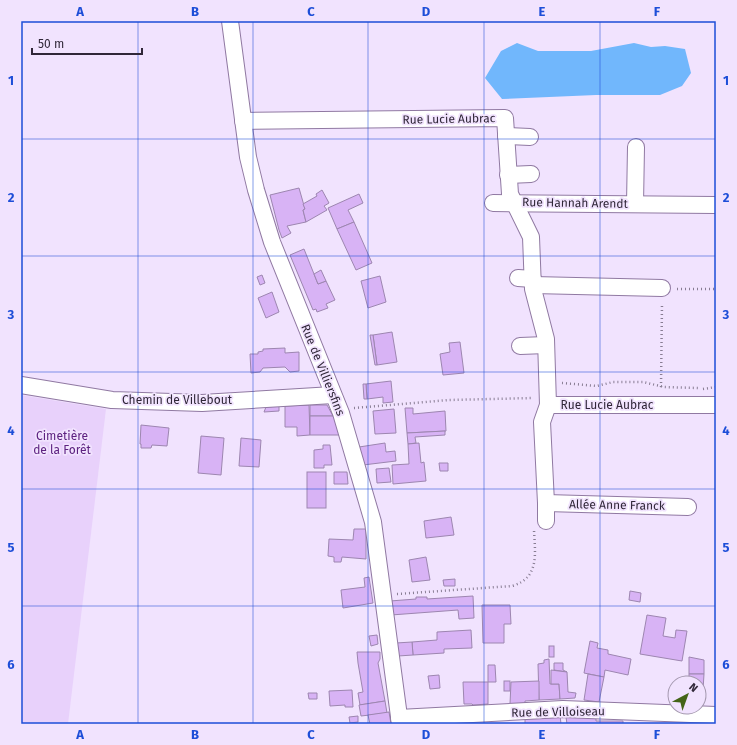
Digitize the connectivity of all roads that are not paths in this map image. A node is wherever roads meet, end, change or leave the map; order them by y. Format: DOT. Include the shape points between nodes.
graph roads {
  1 [pos="230,21"];
  2 [pos="243,121"];
  3 [pos="530,137"];
  4 [pos="502,143"];
  5 [pos="636,147"];
  6 [pos="531,174"];
  7 [pos="508,175"];
  8 [pos="514,202"];
  9 [pos="493,203"];
  10 [pos="635,204"];
  11 [pos="716,205"];
  12 [pos="528,281"];
  13 [pos="662,288"];
  14 [pos="546,345"];
  15 [pos="520,346"];
  16 [pos="21,385"];
  17 [pos="336,402"];
  18 [pos="548,405"];
  19 [pos="716,405"];
  20 [pos="688,507"];
  21 [pos="716,715"];
  22 [pos="400,721"];
  1 -- 2 [label="street, Rue de Villiersfins"];
  2 -- 4 [label="street, Rue Lucie Aubrac" via="428,124 505,118"];
  2 -- 17 [label="street, Rue de Villiersfins" via="248,157 272,242"];
  3 -- 4 [label="street"];
  4 -- 7 [label="street, Rue Lucie Aubrac"];
  5 -- 10 [label="street, Rue Hannah Arendt"];
  6 -- 7 [label="street"];
  7 -- 8 [label="street, Rue Lucie Aubrac" via="510,194"];
  8 -- 9 [label="street, Rue Hannah Arendt"];
  8 -- 10 [label="street, Rue Hannah Arendt"];
  8 -- 12 [label="street, Rue Lucie Aubrac" via="531,237"];
  10 -- 11 [label="street, Rue Hannah Arendt"];
  12 -- 13 [label="street"];
  12 -- 14 [label="street, Rue Lucie Aubrac" via="533,311"];
  14 -- 15 [label="street"];
  14 -- 18 [label="street, Rue Lucie Aubrac" via="544,377"];
  16 -- 17 [label="street, Chemin de Villebout" via="112,400 202,403"];
  17 -- 22 [label="street, Rue de Villiersfins" via="373,522"];
  18 -- 19 [label="street, Rue Lucie Aubrac"];
  18 -- 20 [label="street, Allée Anne Franck" via="537,435 543,514"];
  21 -- 22 [label="street, Rue de Villoiseau" via="563,709"];
}
